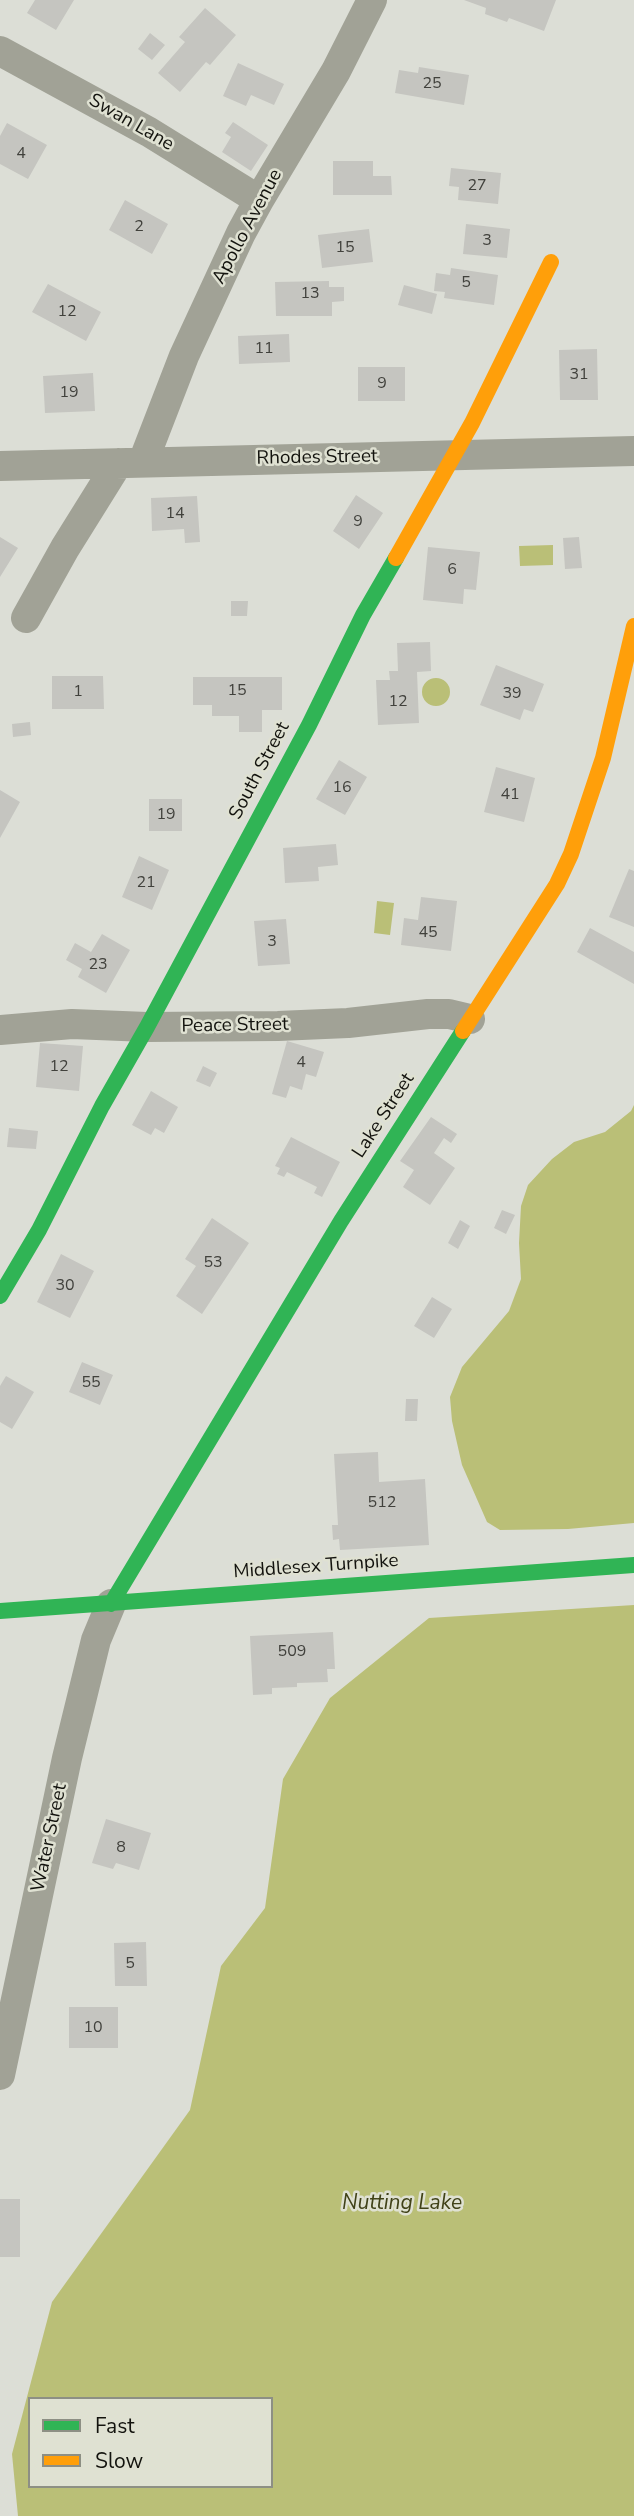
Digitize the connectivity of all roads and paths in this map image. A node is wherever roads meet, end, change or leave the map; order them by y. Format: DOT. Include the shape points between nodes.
graph roads {
  1 [pos="372,0"];
  2 [pos="0,51"];
  3 [pos="259,200"];
  4 [pos="551,262"];
  5 [pos="634,451"];
  6 [pos="454,455"];
  7 [pos="131,463"];
  8 [pos="0,466"];
  9 [pos="26,618"];
  10 [pos="634,626"];
  11 [pos="470,1019"];
  12 [pos="147,1027"];
  13 [pos="0,1030"];
  14 [pos="0,1296"];
  15 [pos="634,1565"];
  16 [pos="111,1604"];
  17 [pos="0,1611"];
  18 [pos="0,2075"];
  1 -- 3 [label="street, Apollo Avenue" via="336,71"];
  2 -- 3 [label="street, Swan Lane" via="149,132"];
  3 -- 7 [label="street, Apollo Avenue"];
  4 -- 6 [label="street, South Street"];
  5 -- 6 [label="street, Rhodes Street"];
  6 -- 7 [label="street, Rhodes Street"];
  6 -- 12 [label="street, South Street" via="363,615"];
  7 -- 8 [label="street, Rhodes Street"];
  7 -- 9 [label="street, Apollo Avenue" via="59,558"];
  10 -- 11 [label="street, Lake Street" via="594,787 569,859 541,911"];
  11 -- 12 [label="street, Peace Street" via="428,1014 320,1025"];
  11 -- 16 [label="street, Lake Street" via="280,1320"];
  12 -- 13 [label="street, Peace Street" via="72,1024"];
  12 -- 14 [label="street, South Street"];
  15 -- 16 [label="street, Middlesex Turnpike"];
  16 -- 17 [label="street, Middlesex Turnpike"];
  16 -- 18 [label="street, Water Street" via="96,1640 67,1758"];
}
